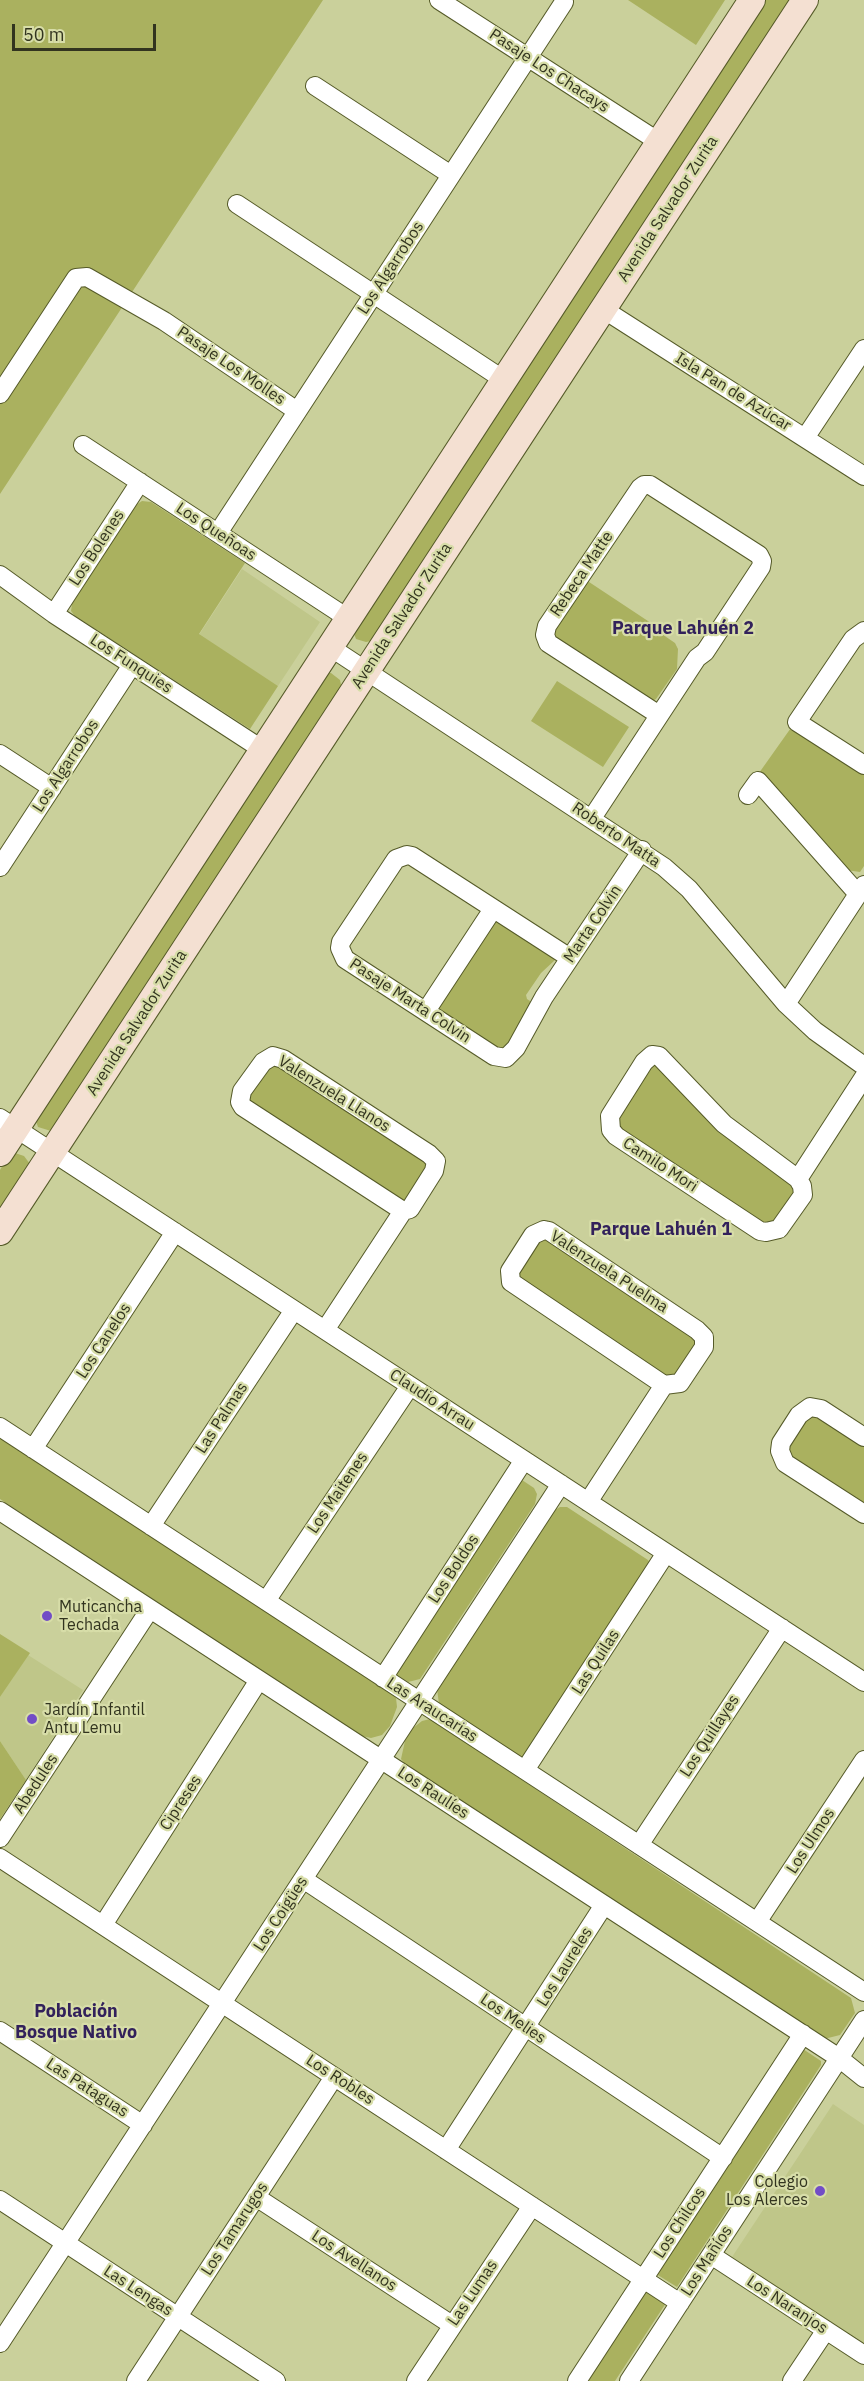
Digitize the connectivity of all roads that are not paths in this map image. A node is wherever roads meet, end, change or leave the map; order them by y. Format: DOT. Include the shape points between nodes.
graph roads {
  1 [pos="439,0"];
  2 [pos="752,0"];
  3 [pos="804,0"];
  4 [pos="564,2"];
  5 [pos="528,57"];
  6 [pos="315,86"];
  7 [pos="659,142"];
  8 [pos="451,175"];
  9 [pos="237,204"];
  10 [pos="374,294"];
  11 [pos="603,309"];
  12 [pos="864,349"];
  13 [pos="504,380"];
  14 [pos="0,394"];
  15 [pos="297,411"];
  16 [pos="805,438"];
  17 [pos="83,445"];
  18 [pos="864,476"];
  19 [pos="140,482"];
  20 [pos="218,533"];
  21 [pos="0,575"];
  22 [pos="54,614"];
  23 [pos="349,619"];
  24 [pos="864,631"];
  25 [pos="330,647"];
  26 [pos="132,665"];
  27 [pos="366,671"];
  28 [pos="659,715"];
  29 [pos="263,750"];
  30 [pos="0,754"];
  31 [pos="864,765"];
  32 [pos="52,788"];
  33 [pos="748,795"];
  34 [pos="592,818"];
  35 [pos="642,850"];
  36 [pos="0,867"];
  37 [pos="861,890"];
  38 [pos="494,909"];
  39 [pos="570,958"];
  40 [pos="544,997"];
  41 [pos="786,1004"];
  42 [pos="426,1011"];
  43 [pos="864,1066"];
  44 [pos="864,1077"];
  45 [pos="8,1123"];
  46 [pos="52,1152"];
  47 [pos="0,1153"];
  48 [pos="798,1179"];
  49 [pos="403,1211"];
  50 [pos="0,1232"];
  51 [pos="175,1232"];
  52 [pos="294,1310"];
  53 [pos="325,1330"];
  54 [pos="664,1385"];
  55 [pos="410,1386"];
  56 [pos="0,1427"];
  57 [pos="864,1437"];
  58 [pos="33,1449"];
  59 [pos="524,1460"];
  60 [pos="561,1484"];
  61 [pos="588,1502"];
  62 [pos="0,1511"];
  63 [pos="864,1514"];
  64 [pos="151,1526"];
  65 [pos="666,1553"];
  66 [pos="266,1601"];
  67 [pos="150,1609"];
  68 [pos="782,1628"];
  69 [pos="383,1678"];
  70 [pos="260,1680"];
  71 [pos="864,1681"];
  72 [pos="419,1701"];
  73 [pos="381,1759"];
  74 [pos="864,1760"];
  75 [pos="525,1770"];
  76 [pos="0,1838"];
  77 [pos="639,1845"];
  78 [pos="0,1858"];
  79 [pos="303,1879"];
  80 [pos="604,1905"];
  81 [pos="757,1922"];
  82 [pos="103,1925"];
  83 [pos="864,1992"];
  84 [pos="222,2003"];
  85 [pos="864,2020"];
  86 [pos="526,2028"];
  87 [pos="0,2031"];
  88 [pos="803,2034"];
  89 [pos="839,2058"];
  90 [pos="334,2077"];
  91 [pos="864,2078"];
  92 [pos="143,2124"];
  93 [pos="446,2150"];
  94 [pos="723,2158"];
  95 [pos="256,2197"];
  96 [pos="0,2200"];
  97 [pos="532,2206"];
  98 [pos="66,2244"];
  99 [pos="711,2255"];
  100 [pos="643,2280"];
  101 [pos="680,2303"];
  102 [pos="178,2317"];
  103 [pos="452,2325"];
  104 [pos="826,2330"];
  105 [pos="0,2343"];
  106 [pos="864,2355"];
  107 [pos="136,2381"];
  108 [pos="276,2381"];
  109 [pos="416,2381"];
  110 [pos="577,2381"];
  111 [pos="629,2381"];
  112 [pos="792,2381"];
  1 -- 5 [label="street, Pasaje Los Chacays"];
  2 -- 7 [label="main road"];
  3 -- 11 [label="main road, Avenida Salvador Zurita"];
  4 -- 5 [label="street, Los Algarrobos"];
  5 -- 7 [label="street, Pasaje Los Chacays"];
  5 -- 8 [label="street, Los Algarrobos"];
  6 -- 8 [label="street"];
  7 -- 13 [label="main road"];
  8 -- 10 [label="street, Los Algarrobos"];
  9 -- 10 [label="street"];
  10 -- 13 [label="street"];
  10 -- 15 [label="street, Los Algarrobos"];
  11 -- 16 [label="street, Isla Pan de Azúcar"];
  11 -- 27 [label="main road, Avenida Salvador Zurita"];
  12 -- 16 [label="street"];
  13 -- 23 [label="main road"];
  14 -- 15 [label="street, Pasaje Los Molles" via="76,278 87,277 164,321"];
  15 -- 20 [label="street, Los Algarrobos"];
  16 -- 18 [label="street, Isla Pan de Azúcar"];
  17 -- 19 [label="street, Los Queñoas"];
  19 -- 20 [label="street, Los Queñoas"];
  19 -- 22 [label="street, Los Bolenes"];
  20 -- 23 [label="street, Los Queñoas"];
  21 -- 22 [label="street, Los Funquies"];
  22 -- 26 [label="street, Los Funquies"];
  23 -- 25 [label="main road"];
  24 -- 31 [label="street" via="853,639 797,722"];
  25 -- 27 [label="street, Roberto Matta"];
  25 -- 29 [label="main road"];
  26 -- 29 [label="street, Los Funquies"];
  26 -- 32 [label="street, Los Algarrobos"];
  27 -- 34 [label="street, Roberto Matta"];
  27 -- 46 [label="main road, Avenida Salvador Zurita"];
  28 -- 28 [label="street, Rebeca Matte" via="548,643 545,635 547,626 644,485 650,485 759,555 762,561 705,652 696,658"];
  28 -- 34 [label="street"];
  29 -- 45 [label="main road"];
  30 -- 32 [label="street"];
  32 -- 36 [label="street, Los Algarrobos"];
  33 -- 37 [label="street" via="759,780"];
  34 -- 35 [label="street, Roberto Matta"];
  35 -- 39 [label="street, Marta Colvin"];
  35 -- 41 [label="street, Roberto Matta" via="689,889"];
  37 -- 41 [label="street"];
  38 -- 39 [label="street, Pasaje Marta Colvin"];
  38 -- 42 [label="street"];
  38 -- 42 [label="street, Pasaje Marta Colvin" via="412,856 401,855 396,859 341,942 341,954"];
  39 -- 40 [label="street, Marta Colvin"];
  40 -- 42 [label="street, Pasaje Marta Colvin" via="516,1048 506,1058 494,1056"];
  41 -- 43 [label="street, Roberto Matta"];
  44 -- 48 [label="street, Camilo Mori"];
  45 -- 46 [label="street, Claudio Arrau"];
  45 -- 47 [label="main road"];
  46 -- 50 [label="main road, Avenida Salvador Zurita"];
  46 -- 51 [label="street, Claudio Arrau"];
  48 -- 48 [label="street, Camilo Mori" via="724,1124 656,1054 644,1062 610,1116 609,1124 616,1136 760,1231 773,1231 784,1224 803,1195"];
  49 -- 49 [label="street, Valenzuela Llanos" via="410,1209 434,1171 433,1156 283,1059 273,1056 263,1062 242,1091 243,1107"];
  49 -- 53 [label="street, Valenzuela Llanos"];
  51 -- 52 [label="street, Claudio Arrau"];
  51 -- 58 [label="street, Los Canelos"];
  52 -- 53 [label="street, Claudio Arrau"];
  52 -- 64 [label="street, Las Palmas"];
  53 -- 55 [label="street, Claudio Arrau"];
  54 -- 54 [label="street, Valenzuela Puelma" via="511,1282 510,1271 536,1232 549,1231 704,1337 704,1347 680,1383"];
  54 -- 61 [label="street, Valenzuela Puelma"];
  55 -- 59 [label="street, Claudio Arrau"];
  55 -- 66 [label="street, Los Maitenes"];
  56 -- 58 [label="street, Las Araucarias"];
  57 -- 63 [label="street" via="821,1409 810,1407 799,1415 780,1451 785,1463"];
  58 -- 64 [label="street, Las Araucarias"];
  59 -- 60 [label="street, Claudio Arrau"];
  59 -- 69 [label="street, Los Boldos"];
  60 -- 61 [label="street, Claudio Arrau"];
  60 -- 72 [label="street, Los Coigües"];
  61 -- 65 [label="street, Claudio Arrau"];
  62 -- 67 [label="street, Los Raulíes"];
  64 -- 66 [label="street, Las Araucarias"];
  65 -- 68 [label="street, Claudio Arrau"];
  65 -- 75 [label="street, Las Quilas"];
  66 -- 69 [label="street, Las Araucarias"];
  67 -- 70 [label="street, Los Raulíes"];
  67 -- 76 [label="street, Abedules"];
  68 -- 71 [label="street, Claudio Arrau"];
  68 -- 77 [label="street, Los Quillayes"];
  69 -- 72 [label="street, Las Araucarias"];
  70 -- 73 [label="street, Los Raulíes"];
  70 -- 82 [label="street, Cipreses"];
  72 -- 73 [label="street, Los Coigües"];
  72 -- 75 [label="street, Las Araucarias"];
  73 -- 79 [label="street, Los Coigües"];
  73 -- 80 [label="street, Los Raulíes"];
  74 -- 81 [label="street, Los Ulmos"];
  75 -- 77 [label="street, Las Araucarias"];
  77 -- 81 [label="street, Las Araucarias"];
  78 -- 82 [label="street, Los Robles"];
  79 -- 84 [label="street, Los Coigües"];
  79 -- 86 [label="street, Los Melies"];
  80 -- 86 [label="street, Los Laureles"];
  80 -- 88 [label="street, Los Raulíes"];
  81 -- 83 [label="street, Las Araucarias"];
  82 -- 84 [label="street, Los Robles"];
  84 -- 90 [label="street, Los Robles"];
  84 -- 92 [label="street, Los Coigües"];
  85 -- 89 [label="street, Los Mañíos"];
  86 -- 93 [label="street, Los Laureles"];
  86 -- 94 [label="street, Los Melies"];
  87 -- 92 [label="street, Las Pataguas"];
  88 -- 89 [label="street, Los Raulíes"];
  88 -- 94 [label="street, Los Chilcos"];
  89 -- 91 [label="street, Los Raulíes"];
  89 -- 99 [label="street, Los Mañíos"];
  90 -- 93 [label="street, Los Robles"];
  90 -- 95 [label="street, Los Tamarugos"];
  92 -- 98 [label="street, Los Coigües"];
  93 -- 97 [label="street, Los Robles"];
  94 -- 100 [label="street, Los Chilcos"];
  95 -- 102 [label="street, Los Tamarugos"];
  95 -- 103 [label="street, Los Avellanos"];
  96 -- 98 [label="street, Las Lengas"];
  97 -- 100 [label="street, Los Robles"];
  97 -- 103 [label="street, Las Lumas"];
  98 -- 102 [label="street, Las Lengas"];
  98 -- 105 [label="street, Los Coigües"];
  99 -- 101 [label="street, Los Mañíos"];
  99 -- 104 [label="street, Los Naranjos"];
  100 -- 101 [label="street, Los Robles"];
  100 -- 110 [label="street, Los Chilcos"];
  101 -- 111 [label="street, Los Mañíos"];
  102 -- 107 [label="street, Los Tamarugos"];
  102 -- 108 [label="street, Las Lengas"];
  103 -- 109 [label="street, Las Lumas"];
  104 -- 106 [label="street, Los Naranjos"];
  104 -- 112 [label="street"];
}
